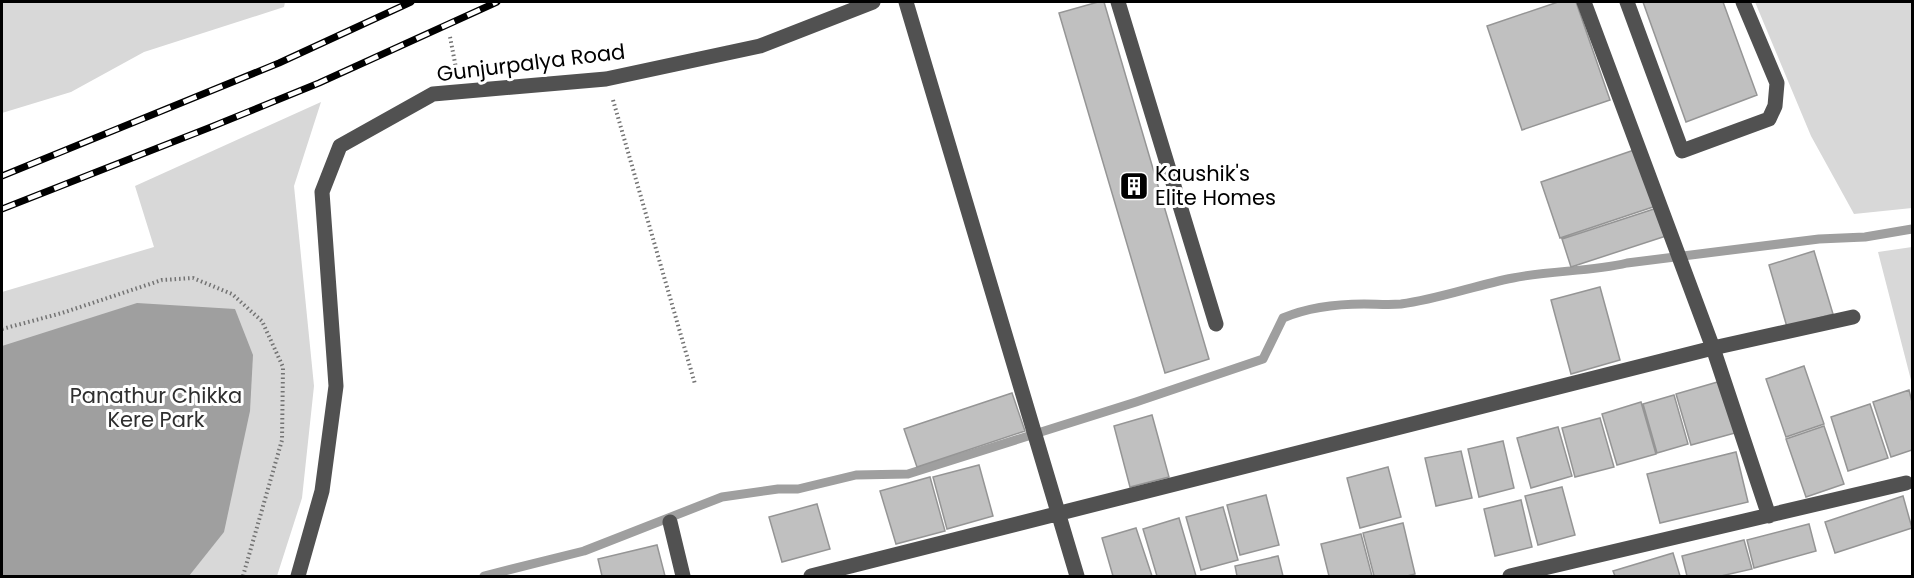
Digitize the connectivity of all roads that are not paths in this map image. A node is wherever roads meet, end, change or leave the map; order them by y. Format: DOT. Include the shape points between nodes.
graph roads {
  1 [pos="873,2"];
  2 [pos="906,2"];
  3 [pos="1118,2"];
  4 [pos="1584,2"];
  5 [pos="1627,2"];
  6 [pos="1743,2"];
  7 [pos="1853,317"];
  8 [pos="1216,324"];
  9 [pos="1713,348"];
  10 [pos="1906,483"];
  11 [pos="1059,515"];
  12 [pos="1769,516"];
  13 [pos="670,522"];
  14 [pos="298,576"];
  15 [pos="683,576"];
  16 [pos="811,576"];
  17 [pos="1077,576"];
  18 [pos="1510,576"];
  1 -- 14 [label="street, Gunjurpalya Road" via="760,46 606,79 433,94 340,146 322,192 336,386 322,491"];
  2 -- 11 [label="street"];
  3 -- 8 [label="street"];
  4 -- 9 [label="street"];
  5 -- 6 [label="street" via="1682,152 1770,119 1776,106 1777,83"];
  7 -- 9 [label="street"];
  9 -- 11 [label="street"];
  9 -- 12 [label="street"];
  10 -- 12 [label="street"];
  11 -- 16 [label="street"];
  11 -- 17 [label="street"];
  12 -- 18 [label="street"];
  13 -- 15 [label="street"];
}
